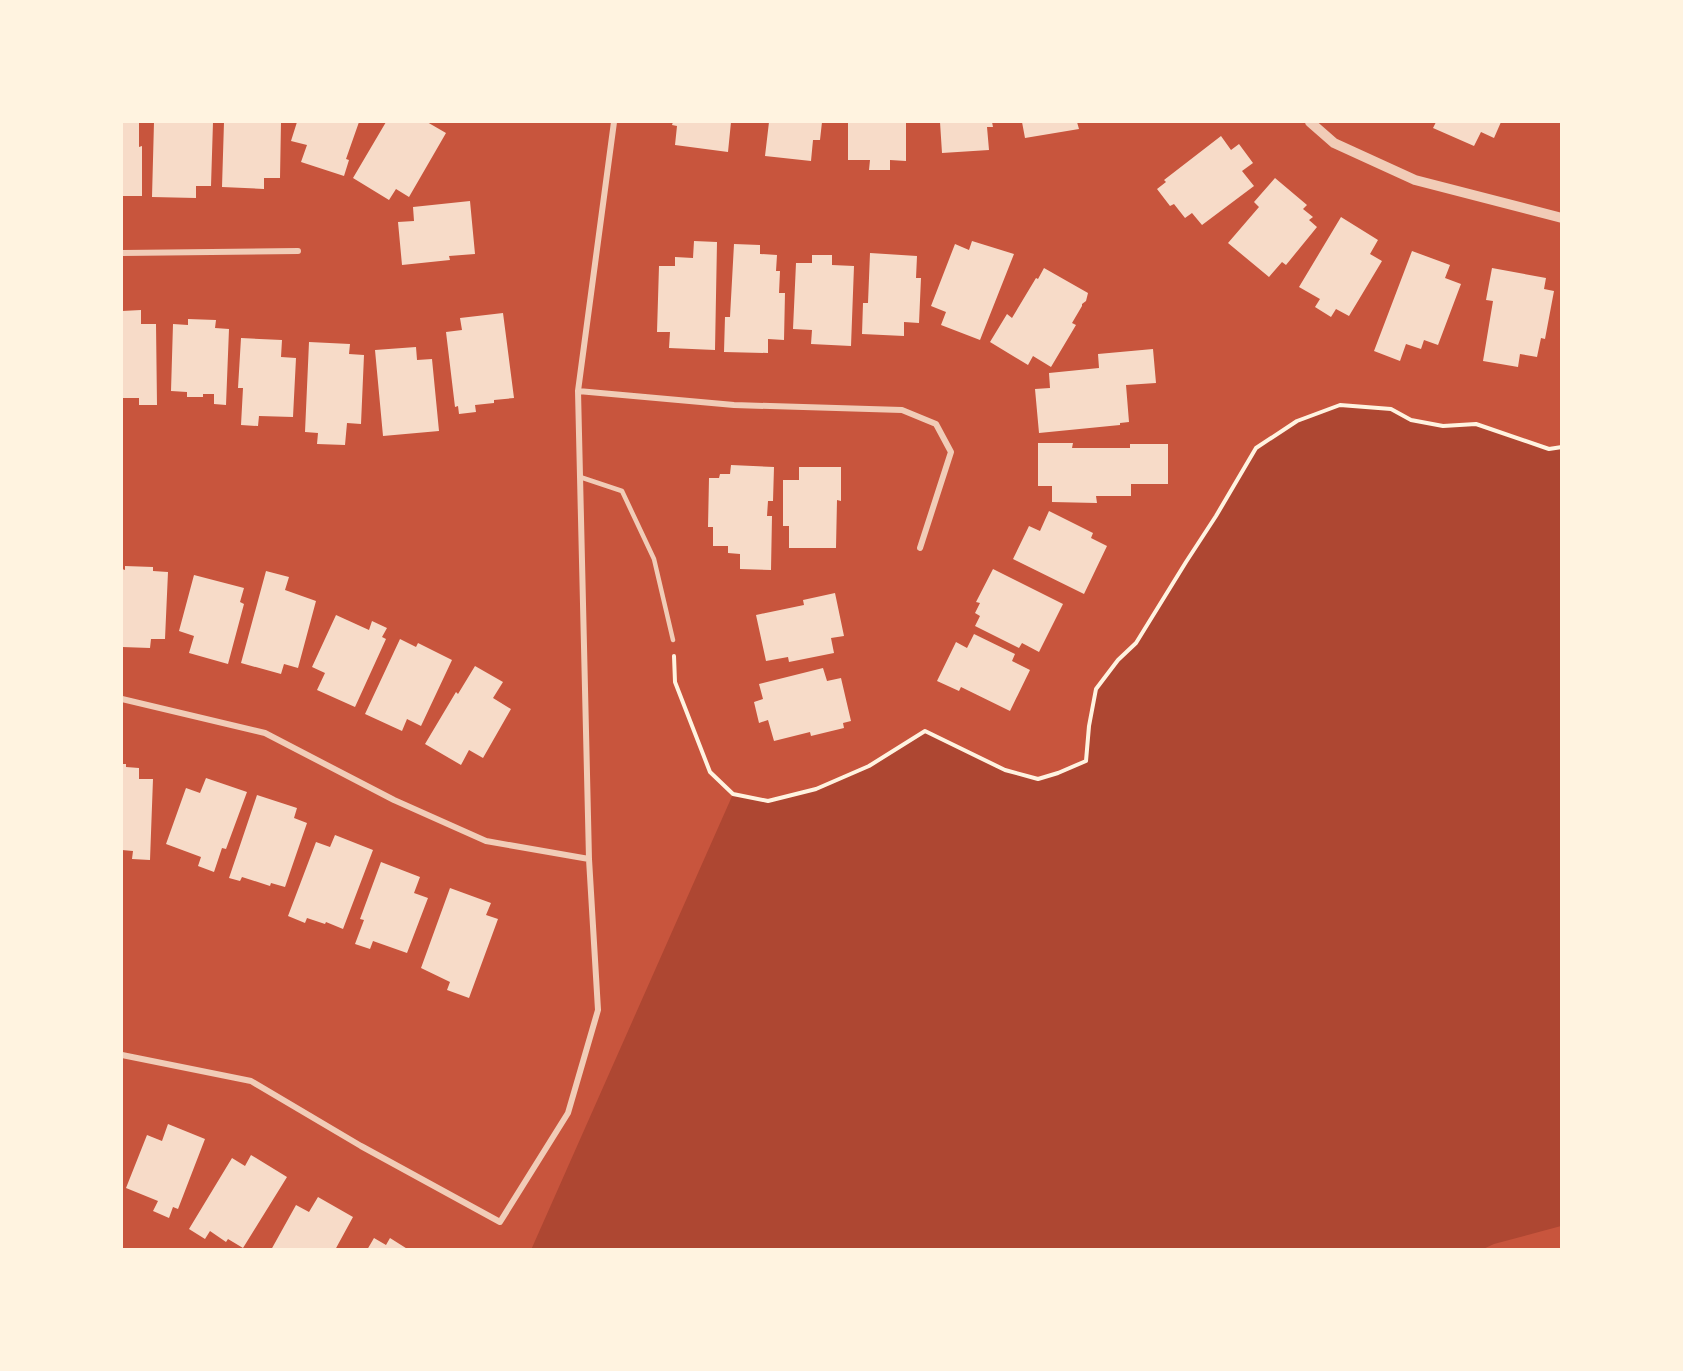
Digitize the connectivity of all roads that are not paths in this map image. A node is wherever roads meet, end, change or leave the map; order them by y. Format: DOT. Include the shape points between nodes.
graph roads {
  1 [pos="614,122"];
  2 [pos="1310,122"];
  3 [pos="1562,218"];
  4 [pos="298,251"];
  5 [pos="122,253"];
  6 [pos="578,391"];
  7 [pos="580,477"];
  8 [pos="920,548"];
  9 [pos="673,640"];
  10 [pos="122,699"];
  11 [pos="589,859"];
  12 [pos="122,1055"];
  1 -- 6 [label="street"];
  2 -- 3 [label="street" via="1334,143 1415,180"];
  4 -- 5 [label="street"];
  6 -- 7 [label="street"];
  6 -- 8 [label="street" via="734,405 902,410 936,424 951,452"];
  7 -- 9 [label="lane" via="622,491 654,559"];
  7 -- 11 [label="street"];
  10 -- 11 [label="street" via="265,733 394,800 486,841"];
  11 -- 12 [label="street" via="598,1010 568,1113 500,1222 251,1080"];
}
